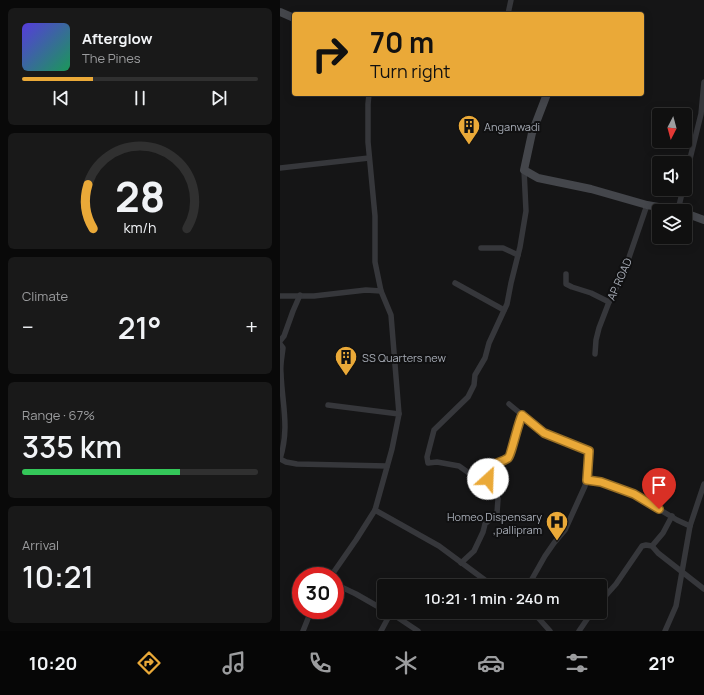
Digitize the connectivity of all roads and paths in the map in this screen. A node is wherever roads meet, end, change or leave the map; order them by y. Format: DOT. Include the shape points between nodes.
graph roads {
  1 [pos="511,0"];
  2 [pos="280,12"];
  3 [pos="508,12"];
  4 [pos="292,17"];
  5 [pos="704,82"];
  6 [pos="369,96"];
  7 [pos="546,96"];
  8 [pos="691,156"];
  9 [pos="369,158"];
  10 [pos="280,168"];
  11 [pos="524,170"];
  12 [pos="647,204"];
  13 [pos="652,205"];
  14 [pos="692,215"];
  15 [pos="704,220"];
  16 [pos="481,248"];
  17 [pos="518,255"];
  18 [pos="566,274"];
  19 [pos="455,283"];
  20 [pos="381,291"];
  21 [pos="300,295"];
  22 [pos="280,296"];
  23 [pos="609,302"];
  24 [pos="504,310"];
  25 [pos="280,341"];
  26 [pos="280,344"];
  27 [pos="595,354"];
  28 [pos="509,404"];
  29 [pos="328,405"];
  30 [pos="399,414"];
  31 [pos="522,415"];
  32 [pos="280,459"];
  33 [pos="387,466"];
  34 [pos="587,480"];
  35 [pos="704,484"];
  36 [pos="489,485"];
  37 [pos="375,510"];
  38 [pos="672,516"];
  39 [pos="690,526"];
  40 [pos="652,546"];
  41 [pos="462,563"];
  42 [pos="338,567"];
  43 [pos="682,572"];
  44 [pos="484,579"];
  45 [pos="532,579"];
  46 [pos="344,588"];
  47 [pos="704,589"];
  48 [pos="607,594"];
  49 [pos="377,607"];
  50 [pos="308,619"];
  51 [pos="387,619"];
  52 [pos="400,619"];
  53 [pos="539,619"];
  54 [pos="587,619"];
  55 [pos="303,631"];
  56 [pos="381,631"];
  57 [pos="418,631"];
  58 [pos="550,631"];
  59 [pos="579,631"];
  60 [pos="665,631"];
  1 -- 3 [label="street"];
  2 -- 4 [label="main road"];
  5 -- 8 [label="street" via="701,114"];
  6 -- 9 [label="street"];
  7 -- 11 [label="main road" via="532,133"];
  9 -- 10 [label="street"];
  9 -- 20 [label="street" via="375,216 375,262"];
  11 -- 12 [label="main road" via="538,178"];
  11 -- 17 [label="street" via="526,211"];
  12 -- 13 [label="main road"];
  12 -- 23 [label="street, AP ROAD" via="624,272"];
  14 -- 15 [label="main road"];
  16 -- 17 [label="street" via="503,248"];
  17 -- 24 [label="street"];
  18 -- 23 [label="street" via="566,284"];
  19 -- 24 [label="street"];
  20 -- 21 [label="street"];
  20 -- 30 [label="street" via="391,315"];
  21 -- 22 [label="street"];
  21 -- 25 [label="street"];
  23 -- 27 [label="street, AP ROAD" via="599,328"];
  24 -- 36 [label="street" via="468,397 434,430 427,457 428,463 459,466"];
  26 -- 32 [label="street" via="283,348 280,371 286,422"];
  28 -- 31 [label="street"];
  29 -- 30 [label="street"];
  30 -- 33 [label="street"];
  31 -- 34 [label="street" via="544,433 589,451"];
  31 -- 36 [label="street" via="511,455 494,463 488,469"];
  32 -- 33 [label="street" via="297,464"];
  33 -- 37 [label="street"];
  34 -- 38 [label="street" via="601,482 634,494"];
  34 -- 45 [label="street" via="565,530 545,556"];
  35 -- 39 [label="street"];
  36 -- 41 [label="street" via="496,491 497,513 485,524 474,551"];
  37 -- 41 [label="street" via="439,546"];
  37 -- 42 [label="street"];
  38 -- 39 [label="street"];
  38 -- 40 [label="street" via="664,533"];
  39 -- 43 [label="street"];
  40 -- 43 [label="street"];
  40 -- 48 [label="street" via="642,546"];
  41 -- 44 [label="street"];
  43 -- 47 [label="street"];
  43 -- 60 [label="street" via="676,606"];
  46 -- 49 [label="street"];
  50 -- 55 [label="street"];
  51 -- 56 [label="street"];
  52 -- 57 [label="street"];
  53 -- 58 [label="street"];
  54 -- 59 [label="street"];
}
